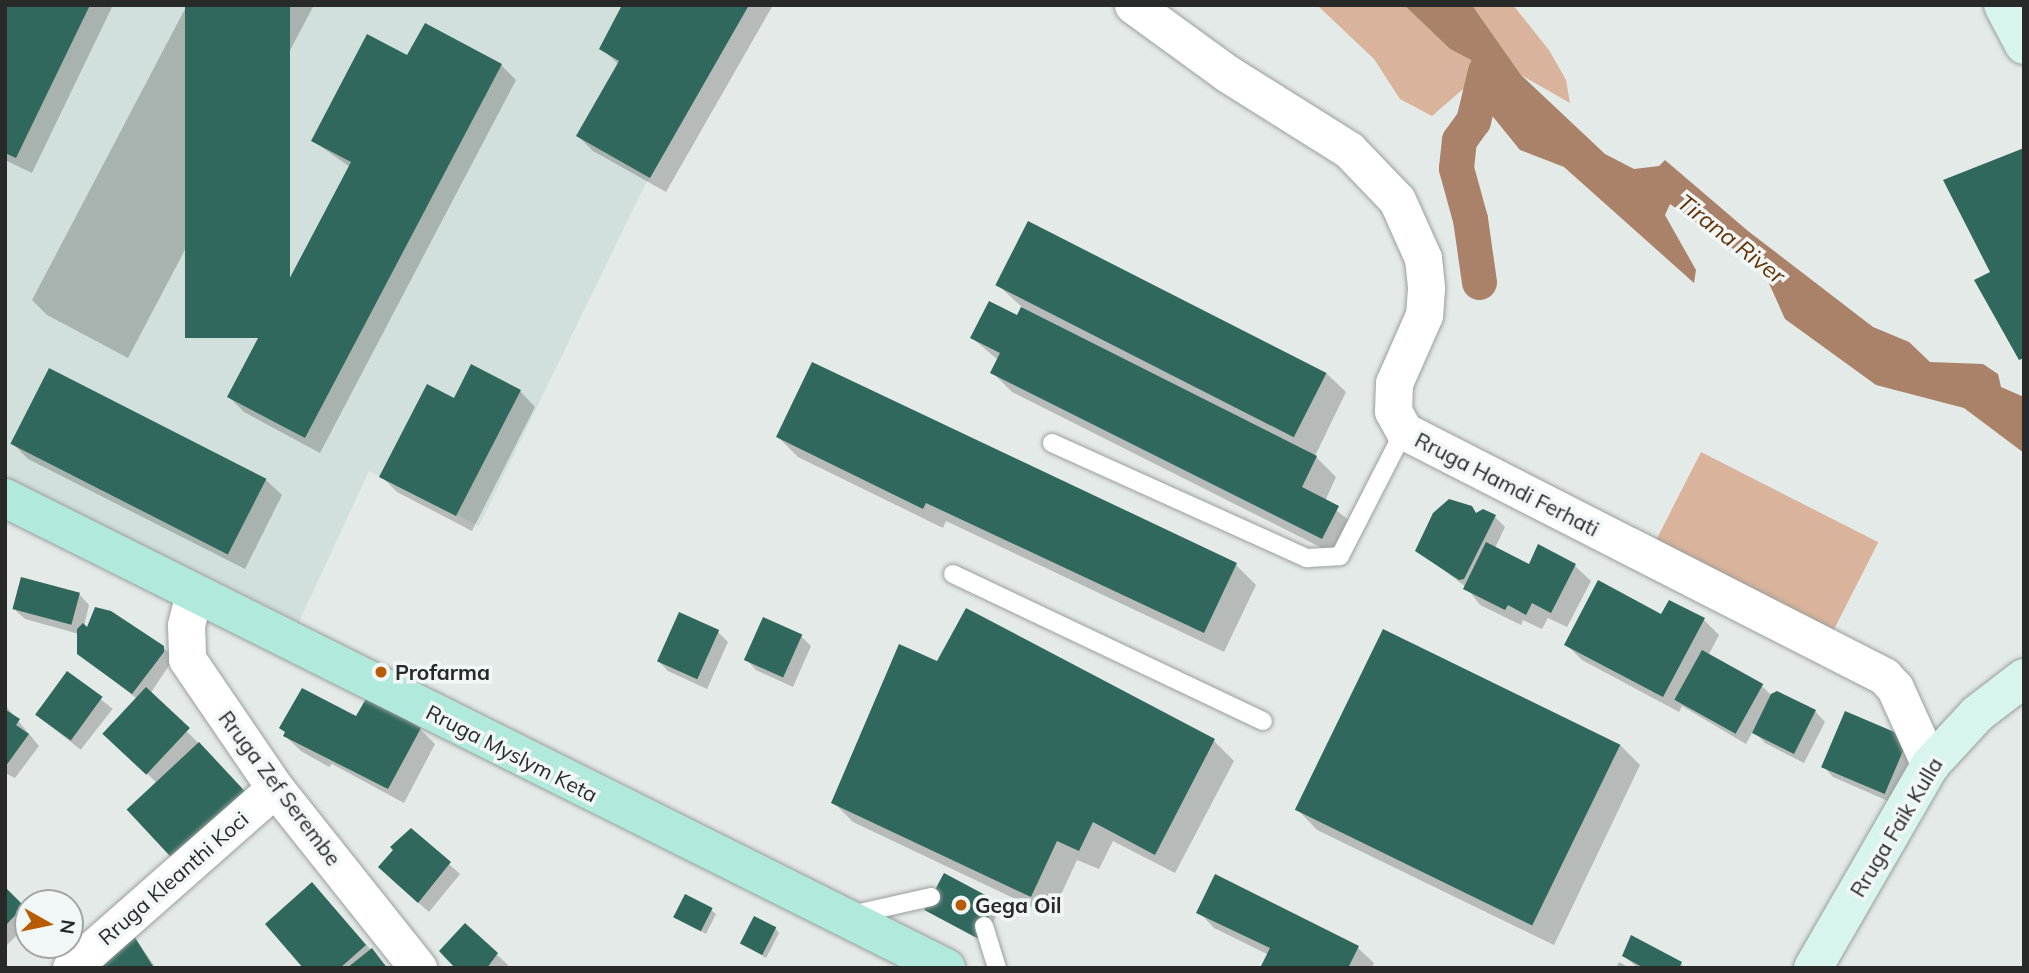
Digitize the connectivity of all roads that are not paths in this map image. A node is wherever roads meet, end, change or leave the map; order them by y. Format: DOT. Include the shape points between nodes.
graph roads {
  1 [pos="1133,5"];
  2 [pos="2005,6"];
  3 [pos="2024,44"];
  4 [pos="1404,431"];
  5 [pos="1052,443"];
  6 [pos="5,498"];
  7 [pos="953,574"];
  8 [pos="194,593"];
  9 [pos="2009,689"];
  10 [pos="1263,721"];
  11 [pos="1930,765"];
  12 [pos="275,788"];
  13 [pos="931,897"];
  14 [pos="844,917"];
  15 [pos="984,926"];
  16 [pos="71,968"];
  17 [pos="418,968"];
  18 [pos="946,968"];
  19 [pos="997,968"];
  20 [pos="1813,968"];
  1 -- 4 [label="street, Rruga Hamdi Ferhati" via="1228,74 1349,150 1397,200 1423,258 1426,288 1424,316 1394,383 1393,411"];
  2 -- 3 [label="main road"];
  4 -- 5 [label="lane" via="1340,556 1307,558"];
  4 -- 11 [label="street, Rruga Hamdi Ferhati" via="1884,676 1895,688"];
  6 -- 8 [label="main road, Rruga Myslym Keta"];
  7 -- 10 [label="lane"];
  8 -- 12 [label="street, Rruga Zef Serembe" via="186,625 187,659"];
  8 -- 14 [label="main road, Rruga Myslym Keta"];
  9 -- 11 [label="main road, Rruga Faik Kulla"];
  11 -- 20 [label="main road, Rruga Faik Kulla"];
  12 -- 16 [label="street, Rruga Kleanthi Koci"];
  12 -- 17 [label="street, Rruga Zef Serembe"];
  13 -- 14 [label="lane"];
  14 -- 18 [label="main road, Rruga Myslym Keta"];
  15 -- 19 [label="lane"];
}
